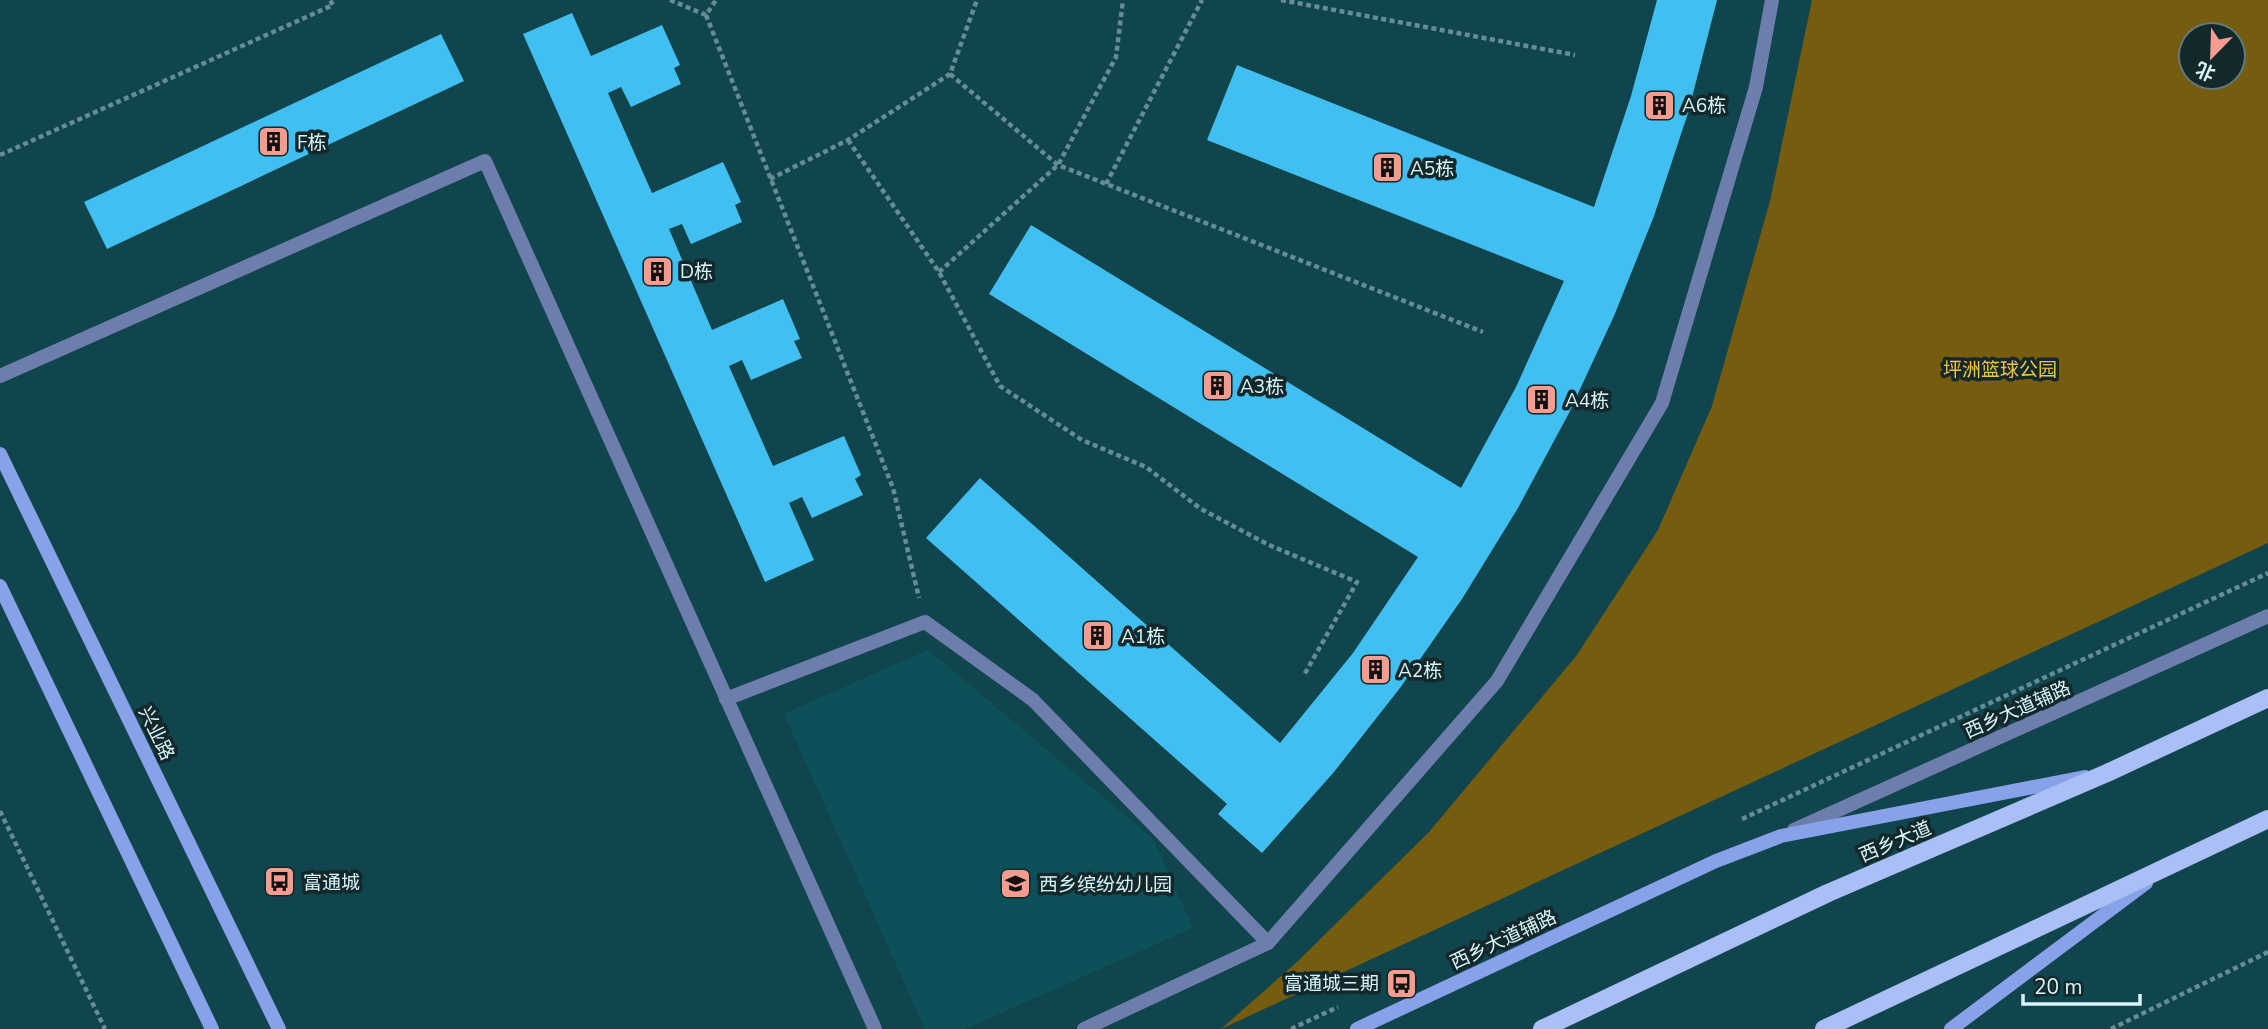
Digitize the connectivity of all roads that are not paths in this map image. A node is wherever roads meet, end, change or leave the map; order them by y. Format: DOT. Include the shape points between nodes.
graph roads {
  1 [pos="1772,0"];
  2 [pos="0,376"];
  3 [pos="0,454"];
  4 [pos="0,586"];
  5 [pos="2268,616"];
  6 [pos="2268,698"];
  7 [pos="726,699"];
  8 [pos="2107,773"];
  9 [pos="2268,819"];
  10 [pos="1781,836"];
  11 [pos="2162,871"];
  12 [pos="1268,943"];
  13 [pos="212,1029"];
  14 [pos="279,1029"];
  15 [pos="875,1029"];
  16 [pos="1084,1029"];
  17 [pos="1357,1029"];
  18 [pos="1542,1029"];
  19 [pos="1824,1029"];
  20 [pos="1951,1029"];
  1 -- 12 [label="street" via="1756,87 1662,403 1497,681"];
  2 -- 7 [label="street" via="485,161"];
  3 -- 14 [label="main road, 兴业路"];
  4 -- 13 [label="main road"];
  5 -- 10 [label="street, 西乡大道辅路"];
  6 -- 8 [label="main road, 西乡大道"];
  7 -- 12 [label="street" via="925,622 1032,700"];
  7 -- 15 [label="street"];
  8 -- 10 [label="main road, 西乡大道辅路"];
  8 -- 18 [label="main road, 西乡大道" via="1828,893"];
  9 -- 11 [label="main road"];
  10 -- 17 [label="main road, 西乡大道辅路" via="1716,861"];
  11 -- 19 [label="main road"];
  11 -- 20 [label="main road"];
  12 -- 16 [label="street"];
}
